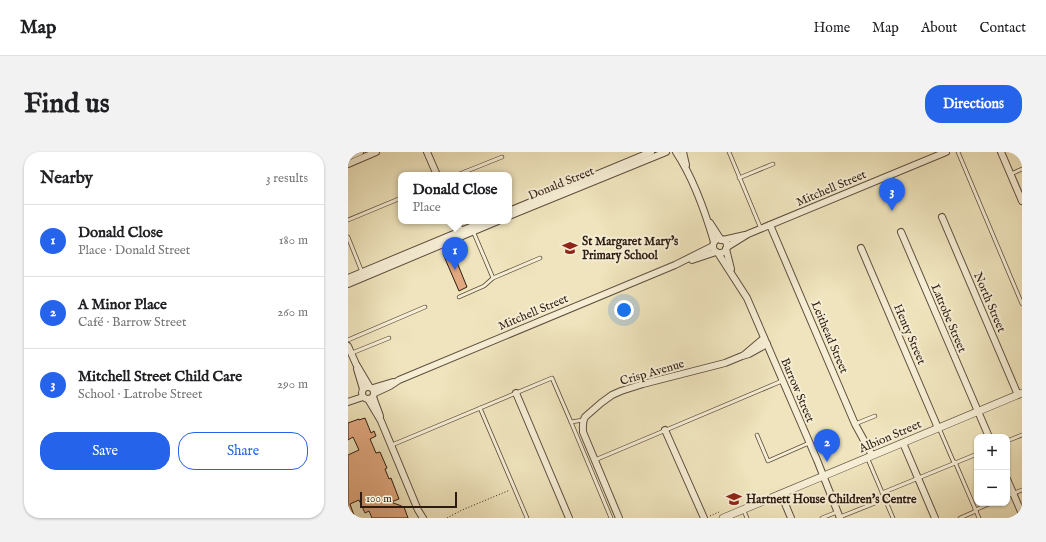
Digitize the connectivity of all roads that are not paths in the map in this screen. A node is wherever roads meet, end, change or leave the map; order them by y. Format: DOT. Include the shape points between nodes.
graph roads {
  1 [pos="360,152"];
  2 [pos="376,152"];
  3 [pos="427,152"];
  4 [pos="650,152"];
  5 [pos="666,152"];
  6 [pos="676,152"];
  7 [pos="683,152"];
  8 [pos="728,152"];
  9 [pos="946,152"];
  10 [pos="958,152"];
  11 [pos="1001,152"];
  12 [pos="502,156"];
  13 [pos="348,157"];
  14 [pos="348,164"];
  15 [pos="773,164"];
  16 [pos="686,169"];
  17 [pos="1022,169"];
  18 [pos="436,172"];
  19 [pos="464,172"];
  20 [pos="1011,174"];
  21 [pos="740,178"];
  22 [pos="566,190"];
  23 [pos="398,199"];
  24 [pos="1022,201"];
  25 [pos="512,210"];
  26 [pos="512,215"];
  27 [pos="942,217"];
  28 [pos="707,218"];
  29 [pos="348,220"];
  30 [pos="457,224"];
  31 [pos="480,224"];
  32 [pos="490,224"];
  33 [pos="770,225"];
  34 [pos="761,229"];
  35 [pos="473,231"];
  36 [pos="901,232"];
  37 [pos="462,234"];
  38 [pos="748,234"];
  39 [pos="348,237"];
  40 [pos="722,240"];
  41 [pos="716,248"];
  42 [pos="726,248"];
  43 [pos="861,248"];
  44 [pos="540,258"];
  45 [pos="362,272"];
  46 [pos="731,273"];
  47 [pos="348,278"];
  48 [pos="493,278"];
  49 [pos="348,284"];
  50 [pos="459,297"];
  51 [pos="1022,304"];
  52 [pos="425,307"];
  53 [pos="389,338"];
  54 [pos="348,340"];
  55 [pos="765,341"];
  56 [pos="348,346"];
  57 [pos="352,354"];
  58 [pos="782,382"];
  59 [pos="368,393"];
  60 [pos="516,393"];
  61 [pos="1020,394"];
  62 [pos="348,401"];
  63 [pos="480,408"];
  64 [pos="978,411"];
  65 [pos="875,416"];
  66 [pos="584,420"];
  67 [pos="571,422"];
  68 [pos="855,424"];
  69 [pos="938,428"];
  70 [pos="665,430"];
  71 [pos="988,434"];
  72 [pos="757,435"];
  73 [pos="1022,435"];
  74 [pos="1010,440"];
  75 [pos="809,443"];
  76 [pos="903,443"];
  77 [pos="391,445"];
  78 [pos="974,455"];
  79 [pos="870,456"];
  80 [pos="594,460"];
  81 [pos="955,463"];
  82 [pos="822,473"];
  83 [pos="601,475"];
  84 [pos="594,478"];
  85 [pos="918,478"];
  86 [pos="1022,490"];
  87 [pos="882,493"];
  88 [pos="781,494"];
  89 [pos="1010,495"];
  90 [pos="885,499"];
  91 [pos="985,506"];
  92 [pos="418,510"];
  93 [pos="743,510"];
  94 [pos="976,511"];
  95 [pos="1022,514"];
  96 [pos="839,516"];
  97 [pos="420,518"];
  98 [pos="423,518"];
  99 [pos="527,518"];
  100 [pos="570,518"];
  101 [pos="611,518"];
  102 [pos="619,518"];
  103 [pos="704,518"];
  104 [pos="723,518"];
  105 [pos="747,518"];
  106 [pos="791,518"];
  107 [pos="822,518"];
  108 [pos="893,518"];
  109 [pos="935,518"];
  110 [pos="960,518"];
  111 [pos="979,518"];
  1 -- 13 [label="street"];
  2 -- 14 [label="street"];
  3 -- 18 [label="street"];
  4 -- 22 [label="street, Donald Street"];
  5 -- 22 [label="street, Donald Street"];
  6 -- 16 [label="street, Barrow Street"];
  7 -- 16 [label="street, Barrow Street"];
  8 -- 21 [label="lane"];
  9 -- 33 [label="street, Mitchell Street"];
  10 -- 51 [label="lane"];
  11 -- 20 [label="street"];
  12 -- 19 [label="lane"];
  15 -- 21 [label="lane"];
  16 -- 28 [label="street, Barrow Street"];
  17 -- 20 [label="lane"];
  20 -- 24 [label="street"];
  21 -- 34 [label="lane"];
  22 -- 25 [label="street, Donald Street"];
  22 -- 26 [label="street, Donald Street"];
  23 -- 29 [label="lane"];
  27 -- 61 [label="street, North Street"];
  28 -- 40 [label="street, Barrow Street"];
  28 -- 41 [label="street, Barrow Street"];
  30 -- 37 [label="street"];
  31 -- 37 [label="street"];
  32 -- 35 [label="street"];
  33 -- 34 [label="street, Mitchell Street"];
  33 -- 68 [label="street, Leithead Street"];
  34 -- 38 [label="street, Mitchell Street"];
  35 -- 37 [label="street"];
  35 -- 48 [label="lane"];
  36 -- 64 [label="street, Latrobe Street"];
  37 -- 45 [label="street"];
  37 -- 49 [label="street"];
  38 -- 40 [label="street, Mitchell Street"];
  38 -- 42 [label="street, Mitchell Street"];
  39 -- 45 [label="lane"];
  40 -- 41 [label="street, Mitchell Street" via="717,240"];
  40 -- 42 [label="street, Barrow Street" via="726,243"];
  41 -- 42 [label="street, Mitchell Street" via="722,253"];
  41 -- 46 [label="street, Barrow Street"];
  41 -- 59 [label="street, Mitchell Street"];
  42 -- 46 [label="street, Barrow Street"];
  43 -- 69 [label="street, Henty Street"];
  44 -- 48 [label="lane"];
  45 -- 47 [label="street"];
  46 -- 55 [label="street, Barrow Street" via="747,298"];
  48 -- 50 [label="lane" via="484,286"];
  52 -- 54 [label="lane"];
  53 -- 57 [label="lane"];
  55 -- 58 [label="street, Barrow Street"];
  55 -- 66 [label="street, Crisp Avenue" via="734,360 643,384 612,395 591,411"];
  56 -- 57 [label="street"];
  57 -- 59 [label="street"];
  58 -- 70 [label="lane"];
  58 -- 75 [label="street, Barrow Street"];
  59 -- 62 [label="street, Mitchell Street"];
  59 -- 77 [label="street"];
  60 -- 63 [label="lane"];
  60 -- 67 [label="lane" via="552,378"];
  60 -- 100 [label="street"];
  61 -- 64 [label="street, Albion Street"];
  63 -- 77 [label="lane"];
  63 -- 99 [label="lane"];
  64 -- 69 [label="street, Albion Street"];
  64 -- 71 [label="street, Latrobe Street"];
  65 -- 68 [label="lane"];
  66 -- 67 [label="lane"];
  66 -- 80 [label="street" via="583,432"];
  67 -- 84 [label="lane"];
  68 -- 79 [label="street, Leithead Street"];
  69 -- 76 [label="street, Albion Street"];
  69 -- 81 [label="lane"];
  70 -- 80 [label="lane"];
  70 -- 103 [label="street"];
  72 -- 75 [label="lane" via="768,461"];
  73 -- 74 [label="lane"];
  75 -- 82 [label="street, Barrow Street"];
  76 -- 79 [label="street, Albion Street"];
  76 -- 85 [label="street"];
  77 -- 92 [label="street"];
  78 -- 81 [label="lane"];
  79 -- 82 [label="street, Albion Street"];
  79 -- 87 [label="lane"];
  80 -- 83 [label="street"];
  81 -- 85 [label="lane"];
  81 -- 94 [label="lane"];
  82 -- 88 [label="street, Albion Street"];
  82 -- 96 [label="street, Barrow Street"];
  83 -- 84 [label="lane"];
  83 -- 102 [label="street"];
  84 -- 101 [label="lane"];
  85 -- 87 [label="lane"];
  85 -- 109 [label="street"];
  86 -- 89 [label="lane"];
  87 -- 90 [label="lane"];
  88 -- 93 [label="street, Albion Street"];
  88 -- 106 [label="street"];
  89 -- 95 [label="street"];
  90 -- 96 [label="lane"];
  90 -- 108 [label="lane"];
  91 -- 94 [label="lane"];
  92 -- 97 [label="street"];
  92 -- 98 [label="street"];
  93 -- 104 [label="street, Albion Street"];
  93 -- 105 [label="lane"];
  94 -- 110 [label="lane"];
  94 -- 111 [label="lane"];
  96 -- 107 [label="lane"];
}
